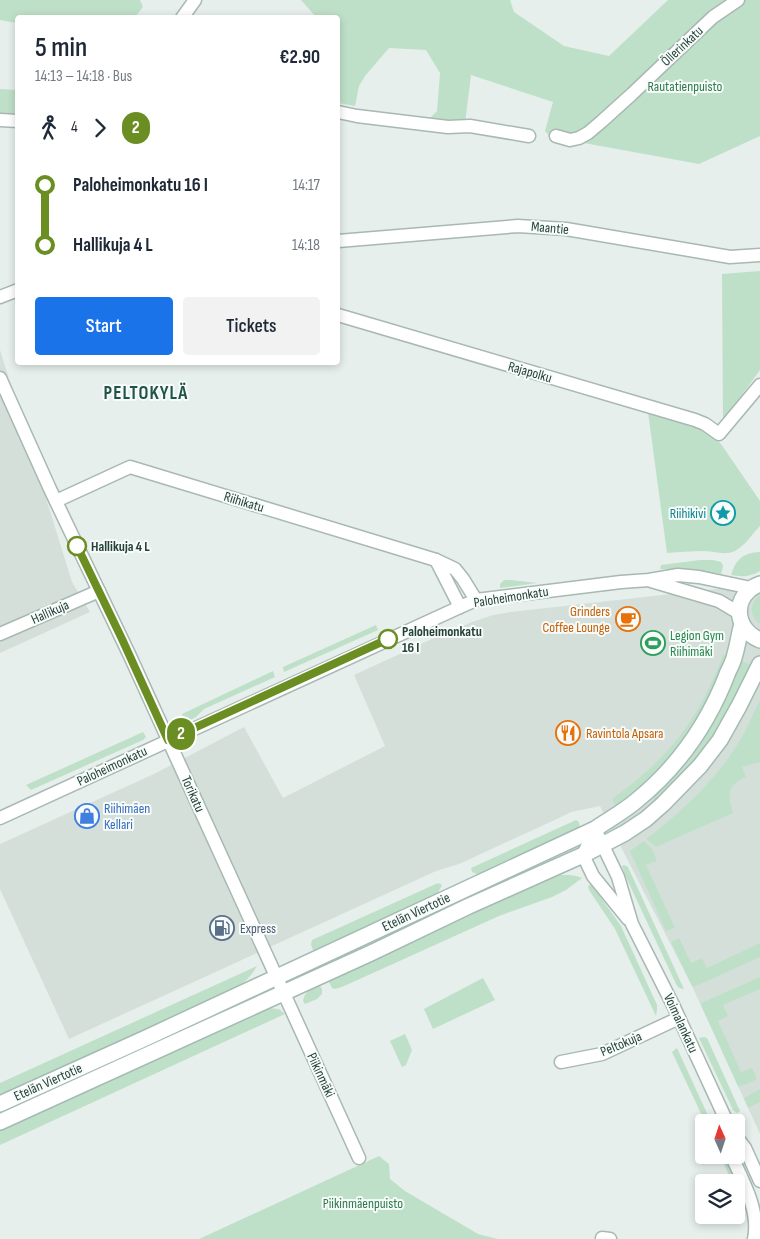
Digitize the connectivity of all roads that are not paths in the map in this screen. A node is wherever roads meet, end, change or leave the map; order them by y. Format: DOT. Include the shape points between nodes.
graph roads {
  1 [pos="195,0"];
  2 [pos="738,0"];
  3 [pos="184,15"];
  4 [pos="340,112"];
  5 [pos="0,120"];
  6 [pos="15,121"];
  7 [pos="530,136"];
  8 [pos="556,136"];
  9 [pos="340,241"];
  10 [pos="760,255"];
  11 [pos="15,291"];
  12 [pos="0,298"];
  13 [pos="340,317"];
  14 [pos="0,378"];
  15 [pos="760,385"];
  16 [pos="4,396"];
  17 [pos="56,501"];
  18 [pos="436,560"];
  19 [pos="649,580"];
  20 [pos="756,586"];
  21 [pos="99,591"];
  22 [pos="476,600"];
  23 [pos="460,607"];
  24 [pos="740,618"];
  25 [pos="0,634"];
  26 [pos="760,640"];
  27 [pos="760,664"];
  28 [pos="168,740"];
  29 [pos="0,818"];
  30 [pos="594,829"];
  31 [pos="603,845"];
  32 [pos="583,855"];
  33 [pos="632,924"];
  34 [pos="277,976"];
  35 [pos="284,992"];
  36 [pos="679,1018"];
  37 [pos="561,1062"];
  38 [pos="0,1104"];
  39 [pos="723,1114"];
  40 [pos="0,1122"];
  41 [pos="745,1148"];
  42 [pos="359,1158"];
  43 [pos="736,1164"];
  44 [pos="760,1181"];
  45 [pos="754,1239"];
  1 -- 3 [label="street"];
  2 -- 8 [label="street, Öllerinkatu" via="713,16 588,133 570,140"];
  4 -- 7 [label="street" via="470,126"];
  5 -- 6 [label="street"];
  9 -- 10 [label="street, Maantie" via="528,226 566,229 730,257"];
  11 -- 12 [label="street"];
  13 -- 15 [label="street, Rajapolku" via="695,420 719,434"];
  14 -- 16 [label="street, Torikatu"];
  16 -- 17 [label="street, Torikatu"];
  17 -- 18 [label="street, Riihikatu" via="130,467"];
  17 -- 21 [label="street, Torikatu"];
  18 -- 22 [label="street, Riihikatu" via="455,569"];
  18 -- 23 [label="street"];
  19 -- 20 [label="street, Paloheimonkatu" via="678,575"];
  19 -- 22 [label="street, Paloheimonkatu"];
  19 -- 24 [label="street, Paloheimonkatu" via="719,602"];
  20 -- 24 [label="street, Etelän Viertotie" via="741,601"];
  21 -- 25 [label="street, Hallikuja"];
  21 -- 28 [label="street, Torikatu"];
  22 -- 23 [label="street, Paloheimonkatu"];
  23 -- 28 [label="street, Paloheimonkatu"];
  24 -- 26 [label="street" via="748,633"];
  24 -- 30 [label="street, Etelän Viertotie" via="735,653 722,688 692,741 652,787"];
  27 -- 31 [label="street, Etelän Viertotie" via="720,740 700,766 646,819"];
  28 -- 29 [label="street, Paloheimonkatu"];
  28 -- 34 [label="street, Torikatu"];
  30 -- 31 [label="street, Voimalankatu"];
  30 -- 32 [label="street"];
  30 -- 34 [label="street, Etelän Viertotie"];
  31 -- 32 [label="street, Etelän Viertotie"];
  31 -- 33 [label="street, Voimalankatu" via="618,876"];
  32 -- 33 [label="street, Voimalankatu" via="593,876"];
  32 -- 35 [label="street, Etelän Viertotie"];
  33 -- 36 [label="street, Voimalankatu"];
  34 -- 35 [label="street, Torikatu"];
  34 -- 38 [label="street, Etelän Viertotie"];
  35 -- 40 [label="street, Etelän Viertotie"];
  35 -- 42 [label="street, Piikinmäki"];
  36 -- 37 [label="street, Peltokuja" via="602,1054"];
  36 -- 39 [label="street, Voimalankatu"];
  41 -- 44 [label="street"];
  43 -- 45 [label="street" via="755,1206 757,1226"];
}
